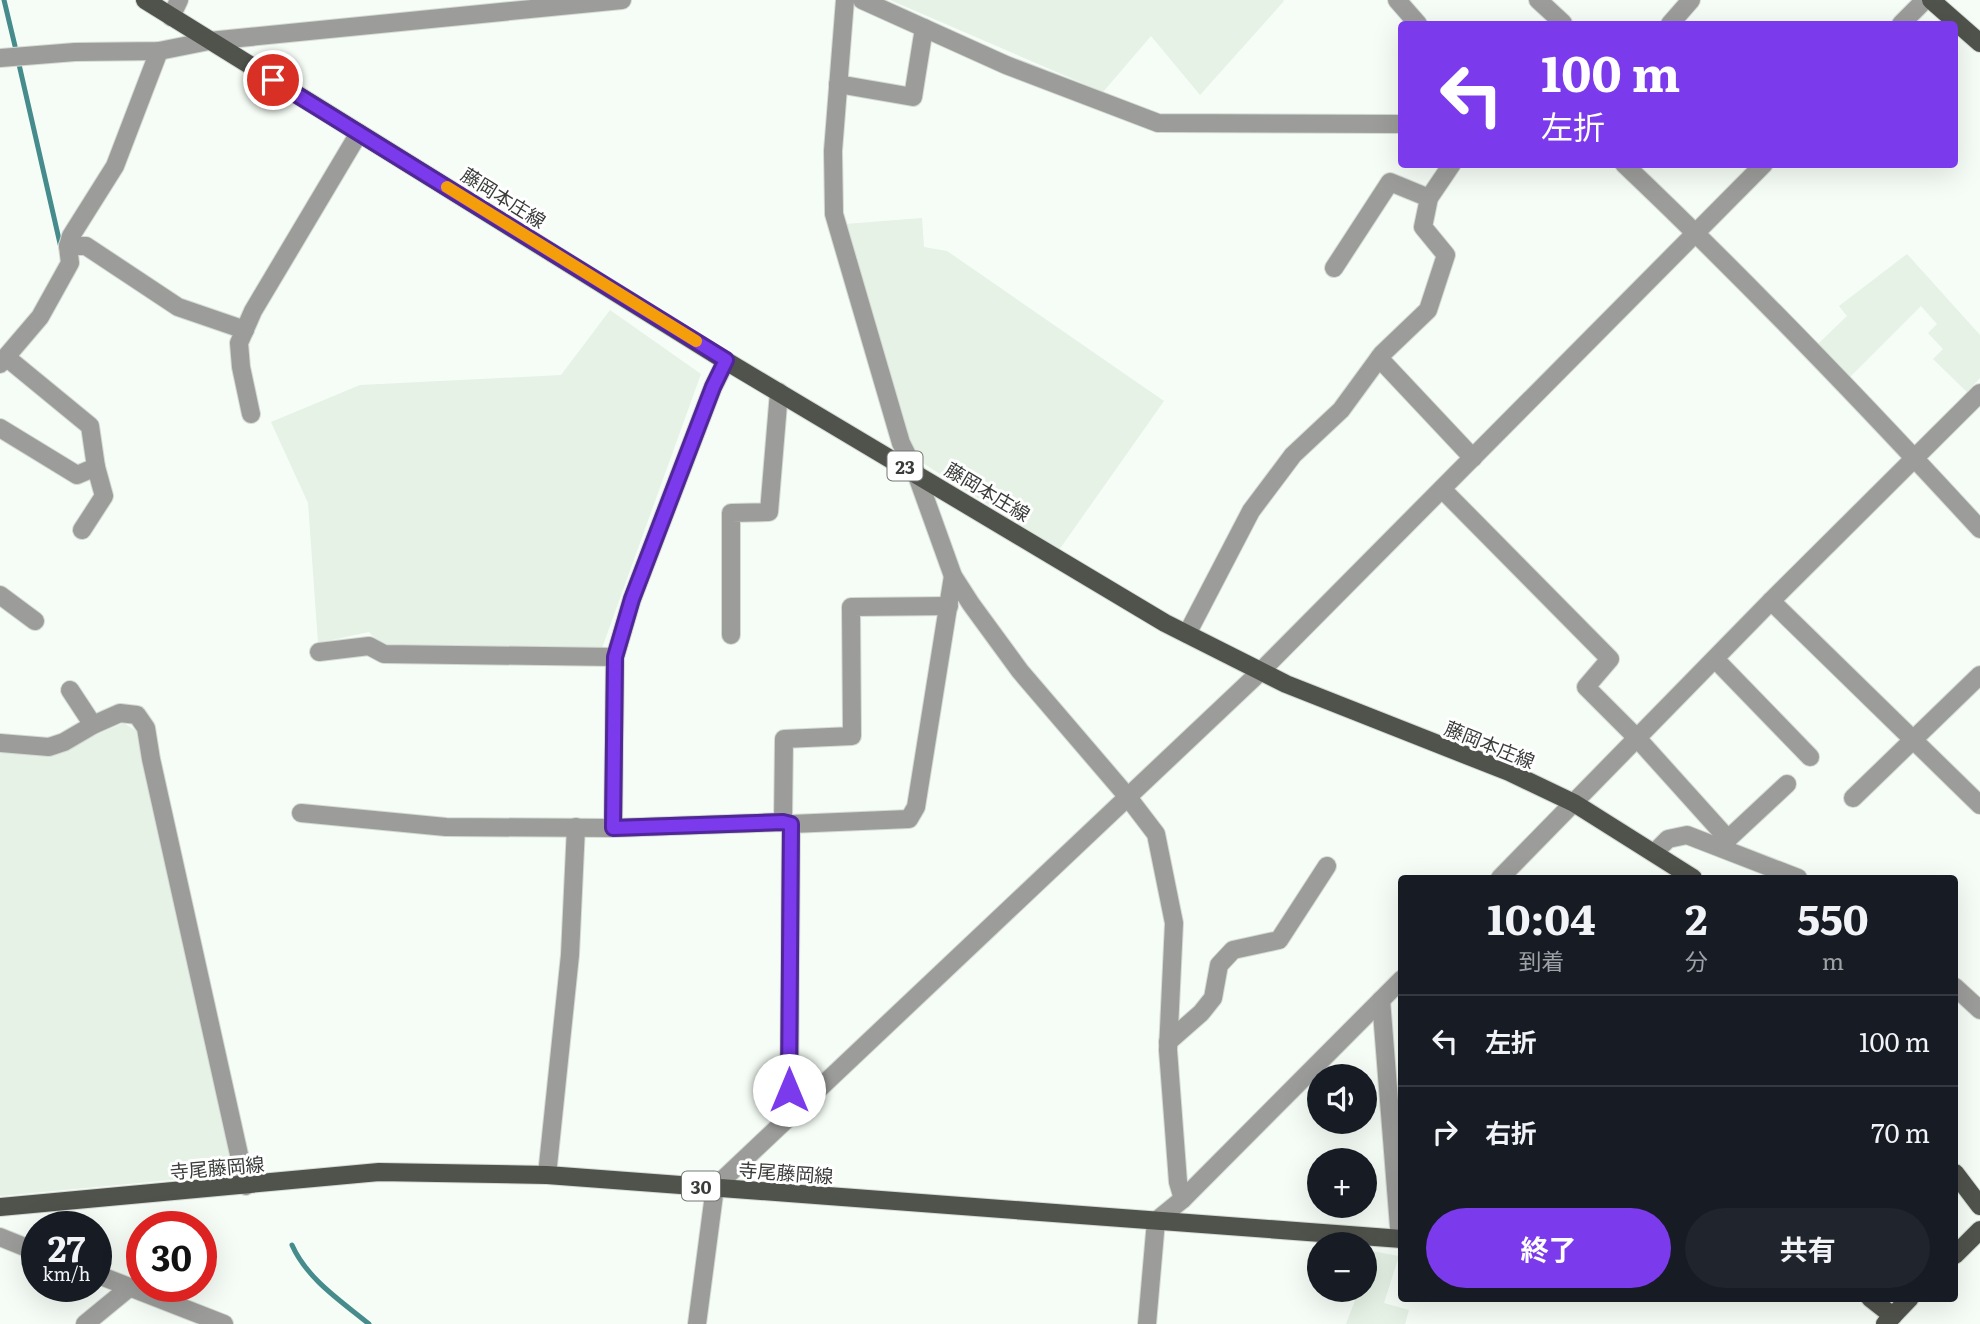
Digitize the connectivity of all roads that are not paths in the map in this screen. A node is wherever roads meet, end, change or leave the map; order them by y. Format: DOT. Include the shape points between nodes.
graph roads {
  1 [pos="145,0"];
  2 [pos="179,0"];
  3 [pos="622,0"];
  4 [pos="845,0"];
  5 [pos="862,0"];
  6 [pos="1397,0"];
  7 [pos="1538,0"];
  8 [pos="1560,0"];
  9 [pos="1691,0"];
  10 [pos="1925,0"];
  11 [pos="1931,0"];
  12 [pos="171,17"];
  13 [pos="1415,21"];
  14 [pos="1560,21"];
  15 [pos="1563,21"];
  16 [pos="1673,21"];
  17 [pos="1904,21"];
  18 [pos="1955,21"];
  19 [pos="1958,24"];
  20 [pos="924,28"];
  21 [pos="209,41"];
  22 [pos="1980,43"];
  23 [pos="159,51"];
  24 [pos="0,58"];
  25 [pos="838,84"];
  26 [pos="1398,124"];
  27 [pos="359,133"];
  28 [pos="1449,168"];
  29 [pos="1627,168"];
  30 [pos="1760,168"];
  31 [pos="1429,198"];
  32 [pos="1697,233"];
  33 [pos="68,246"];
  34 [pos="1334,268"];
  35 [pos="245,330"];
  36 [pos="1379,358"];
  37 [pos="726,360"];
  38 [pos="3,361"];
  39 [pos="779,391"];
  40 [pos="1980,393"];
  41 [pos="251,414"];
  42 [pos="0,428"];
  43 [pos="1473,458"];
  44 [pos="1915,458"];
  45 [pos="96,467"];
  46 [pos="916,473"];
  47 [pos="1442,489"];
  48 [pos="1980,528"];
  49 [pos="82,530"];
  50 [pos="953,576"];
  51 [pos="0,595"];
  52 [pos="1771,601"];
  53 [pos="949,606"];
  54 [pos="35,621"];
  55 [pos="1187,634"];
  56 [pos="731,635"];
  57 [pos="319,652"];
  58 [pos="615,657"];
  59 [pos="1715,659"];
  60 [pos="1260,672"];
  61 [pos="1980,675"];
  62 [pos="69,690"];
  63 [pos="93,725"];
  64 [pos="1637,738"];
  65 [pos="1913,739"];
  66 [pos="0,743"];
  67 [pos="1810,757"];
  68 [pos="1787,784"];
  69 [pos="1127,796"];
  70 [pos="1853,798"];
  71 [pos="1574,803"];
  72 [pos="1980,805"];
  73 [pos="302,813"];
  74 [pos="787,823"];
  75 [pos="576,827"];
  76 [pos="613,828"];
  77 [pos="1726,844"];
  78 [pos="1654,852"];
  79 [pos="1327,866"];
  80 [pos="1503,875"];
  81 [pos="1688,875"];
  82 [pos="1792,875"];
  83 [pos="1398,983"];
  84 [pos="1958,989"];
  85 [pos="1381,1000"];
  86 [pos="1980,1010"];
  87 [pos="1168,1042"];
  88 [pos="789,1117"];
  89 [pos="547,1175"];
  90 [pos="1958,1177"];
  91 [pos="246,1185"];
  92 [pos="715,1188"];
  93 [pos="1183,1199"];
  94 [pos="1398,1203"];
  95 [pos="1980,1206"];
  96 [pos="0,1207"];
  97 [pos="1156,1221"];
  98 [pos="1980,1230"];
  99 [pos="0,1237"];
  100 [pos="1398,1239"];
  101 [pos="21,1246"];
  102 [pos="1958,1252"];
  103 [pos="126,1290"];
  104 [pos="168,1302"];
  105 [pos="1873,1302"];
  106 [pos="1906,1302"];
  107 [pos="1889,1320"];
  108 [pos="85,1324"];
  109 [pos="224,1324"];
  110 [pos="696,1324"];
  111 [pos="1147,1324"];
  1 -- 12 [label="main road, 藤岡本庄線 / 23"];
  2 -- 12 [label="street"];
  3 -- 21 [label="street"];
  4 -- 25 [label="street"];
  5 -- 20 [label="street"];
  6 -- 13 [label="street"];
  7 -- 14 [label="street"];
  8 -- 15 [label="street"];
  9 -- 16 [label="street"];
  10 -- 17 [label="street"];
  11 -- 18 [label="main road"];
  12 -- 21 [label="main road, 藤岡本庄線 / 23"];
  19 -- 22 [label="main road"];
  20 -- 25 [label="street" via="913,97"];
  20 -- 26 [label="street" via="1158,123"];
  21 -- 23 [label="street"];
  21 -- 27 [label="main road, 藤岡本庄線 / 23"];
  23 -- 24 [label="street"];
  23 -- 33 [label="street" via="115,166"];
  25 -- 46 [label="street" via="834,214 901,443"];
  27 -- 35 [label="street"];
  27 -- 37 [label="main road, 藤岡本庄線 / 23"];
  28 -- 31 [label="street"];
  29 -- 32 [label="street"];
  30 -- 32 [label="street"];
  31 -- 34 [label="street" via="1390,182"];
  31 -- 36 [label="street" via="1423,227 1446,255 1428,310"];
  32 -- 43 [label="street"];
  32 -- 44 [label="street"];
  33 -- 35 [label="street" via="86,247 178,307"];
  33 -- 38 [label="street" via="70,263 40,317"];
  35 -- 41 [label="street" via="239,343"];
  36 -- 43 [label="street"];
  36 -- 55 [label="street" via="1341,410 1293,455 1251,511"];
  37 -- 39 [label="main road, 藤岡本庄線 / 23"];
  37 -- 58 [label="street" via="632,599"];
  38 -- 45 [label="street" via="90,426"];
  39 -- 46 [label="main road, 藤岡本庄線 / 23"];
  39 -- 56 [label="street" via="769,512 731,513"];
  40 -- 44 [label="street"];
  42 -- 45 [label="street" via="77,475"];
  43 -- 47 [label="street"];
  44 -- 48 [label="street"];
  44 -- 52 [label="street"];
  45 -- 49 [label="street" via="104,496"];
  46 -- 50 [label="street"];
  46 -- 55 [label="main road, 藤岡本庄線 / 23"];
  47 -- 60 [label="street"];
  47 -- 64 [label="street" via="1610,659 1586,687"];
  50 -- 53 [label="street"];
  50 -- 69 [label="street" via="1020,671"];
  51 -- 54 [label="street"];
  52 -- 59 [label="street"];
  52 -- 65 [label="street"];
  53 -- 74 [label="street" via="916,807 909,818"];
  53 -- 74 [label="street" via="851,607 852,736 784,739"];
  55 -- 60 [label="main road, 藤岡本庄線 / 23"];
  57 -- 58 [label="street" via="369,646 384,654"];
  58 -- 76 [label="street"];
  59 -- 64 [label="street"];
  59 -- 67 [label="street"];
  60 -- 69 [label="street"];
  60 -- 71 [label="main road, 藤岡本庄線 / 23" via="1509,772"];
  61 -- 65 [label="street"];
  62 -- 63 [label="street"];
  63 -- 66 [label="street" via="48,747"];
  63 -- 91 [label="street" via="120,713 138,715 146,728"];
  64 -- 71 [label="street"];
  64 -- 77 [label="street"];
  65 -- 70 [label="street"];
  65 -- 72 [label="street"];
  68 -- 77 [label="street"];
  69 -- 87 [label="street" via="1156,834 1174,923"];
  69 -- 88 [label="street"];
  71 -- 78 [label="main road, 藤岡本庄線 / 23"];
  71 -- 80 [label="street"];
  73 -- 75 [label="street" via="446,827"];
  74 -- 76 [label="street"];
  74 -- 88 [label="street"];
  75 -- 76 [label="street"];
  75 -- 89 [label="street" via="570,956"];
  77 -- 78 [label="street" via="1687,835 1668,839"];
  77 -- 82 [label="street"];
  78 -- 81 [label="main road, 藤岡本庄線 / 23"];
  79 -- 87 [label="street" via="1279,940 1233,950 1219,965 1213,998"];
  83 -- 85 [label="street"];
  84 -- 86 [label="street"];
  85 -- 93 [label="street"];
  85 -- 94 [label="street"];
  87 -- 93 [label="street"];
  88 -- 92 [label="street"];
  89 -- 91 [label="main road, 寺尾藤岡線 / 30" via="379,1172"];
  89 -- 92 [label="main road, 寺尾藤岡線 / 30"];
  90 -- 95 [label="main road"];
  91 -- 96 [label="main road, 寺尾藤岡線 / 30"];
  92 -- 97 [label="main road, 寺尾藤岡線 / 30"];
  92 -- 110 [label="street"];
  93 -- 97 [label="street"];
  97 -- 100 [label="main road, 寺尾藤岡線 / 30"];
  97 -- 111 [label="street"];
  98 -- 102 [label="main road"];
  99 -- 101 [label="street"];
  103 -- 108 [label="street"];
  104 -- 109 [label="street"];
  105 -- 107 [label="main road"];
  106 -- 107 [label="main road"];
}
